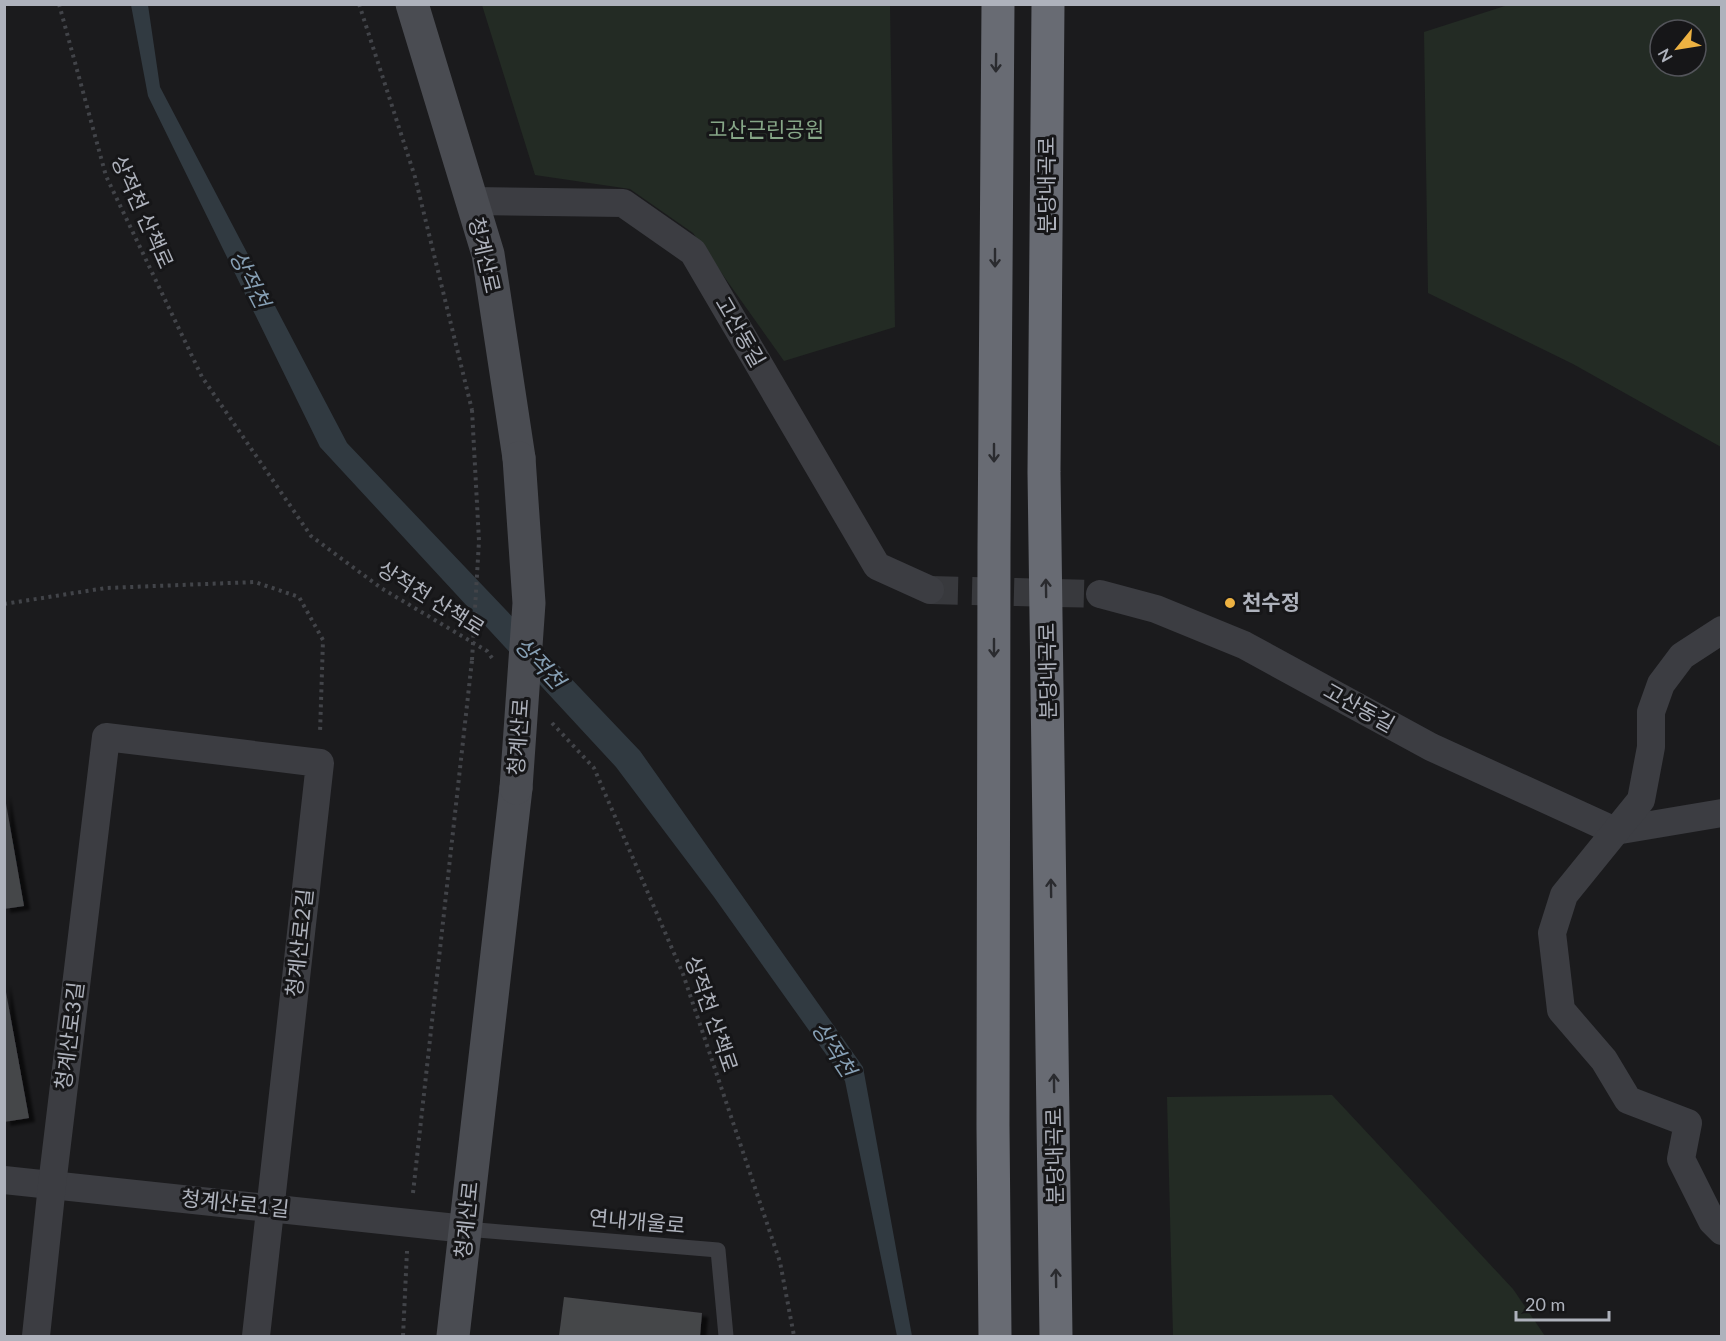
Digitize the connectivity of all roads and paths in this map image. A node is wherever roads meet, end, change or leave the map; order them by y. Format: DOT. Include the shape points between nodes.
graph roads {
  1 [pos="59,4"];
  2 [pos="359,4"];
  3 [pos="412,4"];
  4 [pos="998,4"];
  5 [pos="1048,4"];
  6 [pos="472,201"];
  7 [pos="930,590"];
  8 [pos="1100,594"];
  9 [pos="4,604"];
  10 [pos="1722,630"];
  11 [pos="494,660"];
  12 [pos="548,718"];
  13 [pos="320,763"];
  14 [pos="1722,813"];
  15 [pos="1615,831"];
  16 [pos="4,1180"];
  17 [pos="52,1185"];
  18 [pos="271,1208"];
  19 [pos="409,1223"];
  20 [pos="466,1229"];
  21 [pos="1722,1231"];
  22 [pos="36,1336"];
  23 [pos="256,1336"];
  24 [pos="403,1336"];
  25 [pos="453,1336"];
  26 [pos="726,1336"];
  27 [pos="794,1336"];
  28 [pos="995,1336"];
  29 [pos="1056,1336"];
  1 -- 11 [label="path, 상적천 산책로" via="106,176 202,377 311,536 381,588 487,651"];
  2 -- 19 [label="path, bridge" via="415,177 472,410 479,541 472,660"];
  3 -- 6 [label="main road, 청계산로"];
  4 -- 28 [label="highway, one-way"];
  29 -- 5 [label="highway, 분당내곡로, one-way" via="1044,472"];
  6 -- 7 [label="street, 고산동길" via="623,203 693,252 877,566"];
  6 -- 20 [label="main road, 청계산로, bridge" via="488,254 519,458 529,603 516,788"];
  8 -- 15 [label="street, 고산동길" via="1156,609 1244,645 1431,747"];
  9 -- 13 [label="path" via="106,588 255,582 299,597 323,640"];
  10 -- 15 [label="street" via="1682,656 1661,684 1651,712 1651,747 1641,800"];
  12 -- 27 [label="path, 상적천 산책로" via="594,768 683,974 780,1262"];
  13 -- 17 [label="street, 청계산로3길" via="106,736"];
  13 -- 18 [label="street, 청계산로2길"];
  14 -- 15 [label="street"];
  15 -- 21 [label="street" via="1564,895 1552,933 1561,1010 1604,1060 1628,1100 1688,1123 1681,1159 1712,1221"];
  16 -- 17 [label="street, 청계산로1길"];
  17 -- 18 [label="street, 청계산로1길"];
  17 -- 22 [label="street, 청계산로3길"];
  18 -- 19 [label="street, 청계산로1길"];
  18 -- 23 [label="street, 청계산로2길"];
  19 -- 20 [label="street, 청계산로1길"];
  19 -- 24 [label="path"];
  20 -- 25 [label="main road, 청계산로"];
  20 -- 26 [label="lane, 연내개울로" via="718,1250"];
}
